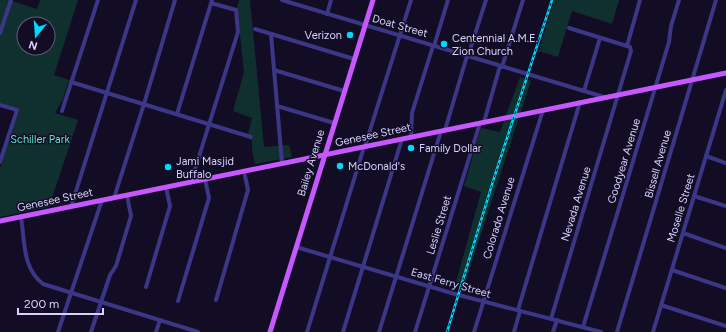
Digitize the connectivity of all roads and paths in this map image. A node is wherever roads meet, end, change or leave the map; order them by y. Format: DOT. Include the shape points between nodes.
graph roads {
  1 [pos="11,0"];
  2 [pos="98,0"];
  3 [pos="136,0"];
  4 [pos="175,0"];
  5 [pos="282,0"];
  6 [pos="332,0"];
  7 [pos="373,0"];
  8 [pos="410,0"];
  9 [pos="448,0"];
  10 [pos="486,0"];
  11 [pos="522,0"];
  12 [pos="640,0"];
  13 [pos="679,0"];
  14 [pos="716,0"];
  15 [pos="292,1"];
  16 [pos="211,2"];
  17 [pos="327,14"];
  18 [pos="365,26"];
  19 [pos="569,28"];
  20 [pos="255,29"];
  21 [pos="0,33"];
  22 [pos="271,34"];
  23 [pos="400,36"];
  24 [pos="600,38"];
  25 [pos="433,46"];
  26 [pos="626,46"];
  27 [pos="468,56"];
  28 [pos="354,59"];
  29 [pos="501,66"];
  30 [pos="274,70"];
  31 [pos="726,73"];
  32 [pos="692,79"];
  33 [pos="71,82"];
  34 [pos="656,87"];
  35 [pos="726,90"];
  36 [pos="344,91"];
  37 [pos="584,91"];
  38 [pos="107,93"];
  39 [pos="618,95"];
  40 [pos="604,97"];
  41 [pos="580,102"];
  42 [pos="144,104"];
  43 [pos="2,106"];
  44 [pos="277,106"];
  45 [pos="724,107"];
  46 [pos="543,110"];
  47 [pos="62,111"];
  48 [pos="177,114"];
  49 [pos="482,122"];
  50 [pos="334,123"];
  51 [pos="210,124"];
  52 [pos="443,130"];
  53 [pos="251,137"];
  54 [pos="411,137"];
  55 [pos="402,139"];
  56 [pos="364,147"];
  57 [pos="324,155"];
  58 [pos="706,156"];
  59 [pos="0,162"];
  60 [pos="282,163"];
  61 [pos="726,163"];
  62 [pos="244,171"];
  63 [pos="205,179"];
  64 [pos="191,182"];
  65 [pos="166,187"];
  66 [pos="128,195"];
  67 [pos="694,196"];
  68 [pos="114,198"];
  69 [pos="102,200"];
  70 [pos="726,206"];
  71 [pos="71,207"];
  72 [pos="21,217"];
  73 [pos="0,221"];
  74 [pos="683,233"];
  75 [pos="296,247"];
  76 [pos="726,248"];
  77 [pos="330,257"];
  78 [pos="363,267"];
  79 [pos="672,270"];
  80 [pos="397,277"];
  81 [pos="430,286"];
  82 [pos="146,287"];
  83 [pos="726,288"];
  84 [pos="71,293"];
  85 [pos="216,300"];
  86 [pos="178,301"];
  87 [pos="483,301"];
  88 [pos="101,302"];
  89 [pos="661,305"];
  90 [pos="519,311"];
  91 [pos="550,319"];
  92 [pos="160,320"];
  93 [pos="557,320"];
  94 [pos="726,326"];
  95 [pos="583,327"];
  96 [pos="594,331"];
  97 [pos="58,332"];
  98 [pos="91,332"];
  99 [pos="156,332"];
  100 [pos="198,332"];
  101 [pos="270,332"];
  102 [pos="307,332"];
  103 [pos="343,332"];
  104 [pos="380,332"];
  105 [pos="415,332"];
  106 [pos="474,332"];
  107 [pos="514,332"];
  108 [pos="553,332"];
  109 [pos="601,332"];
  110 [pos="617,332"];
  111 [pos="653,332"];
  1 -- 21 [label="street"];
  2 -- 33 [label="street"];
  3 -- 38 [label="street"];
  4 -- 42 [label="street"];
  5 -- 15 [label="street, Doat Street"];
  6 -- 17 [label="street"];
  7 -- 18 [label="main road, Bailey Avenue"];
  8 -- 23 [label="street"];
  9 -- 25 [label="street"];
  10 -- 27 [label="street"];
  11 -- 29 [label="street, Leslie Street"];
  12 -- 26 [label="street"];
  13 -- 34 [label="street, Goodyear Avenue"];
  14 -- 32 [label="street, Bissell Avenue"];
  15 -- 17 [label="street, Doat Street"];
  16 -- 48 [label="street"];
  16 -- 51 [label="street" via="236,10 238,32"];
  17 -- 18 [label="street, Doat Street"];
  18 -- 23 [label="street, Doat Street"];
  18 -- 28 [label="main road, Bailey Avenue"];
  19 -- 24 [label="street"];
  20 -- 22 [label="street"];
  22 -- 28 [label="street"];
  22 -- 30 [label="street"];
  23 -- 25 [label="street, Doat Street"];
  23 -- 56 [label="street"];
  24 -- 26 [label="street"];
  24 -- 37 [label="street"];
  25 -- 27 [label="street, Doat Street"];
  25 -- 54 [label="street" via="412,113"];
  26 -- 39 [label="street, Nevada Avenue" via="631,50"];
  27 -- 29 [label="street, Doat Street"];
  27 -- 52 [label="street"];
  28 -- 36 [label="main road, Bailey Avenue"];
  29 -- 37 [label="street, Doat Street"];
  29 -- 49 [label="street, Leslie Street"];
  30 -- 36 [label="street"];
  30 -- 44 [label="street"];
  31 -- 32 [label="main road, Genesee Street"];
  32 -- 34 [label="main road, Genesee Street"];
  32 -- 110 [label="street, Bissell Avenue"];
  33 -- 38 [label="street"];
  33 -- 47 [label="street"];
  34 -- 39 [label="main road, Genesee Street"];
  34 -- 95 [label="street, Goodyear Avenue"];
  35 -- 45 [label="street, Moselle Street"];
  36 -- 50 [label="main road, Bailey Avenue"];
  37 -- 40 [label="street, Doat Street"];
  38 -- 42 [label="street"];
  38 -- 71 [label="street"];
  39 -- 40 [label="main road, Genesee Street"];
  39 -- 91 [label="street, Nevada Avenue"];
  40 -- 41 [label="main road, Genesee Street"];
  41 -- 46 [label="main road, Genesee Street"];
  41 -- 90 [label="street"];
  42 -- 48 [label="street"];
  42 -- 68 [label="street"];
  43 -- 59 [label="street" via="17,110"];
  44 -- 50 [label="street"];
  44 -- 60 [label="street"];
  45 -- 58 [label="street, Moselle Street"];
  46 -- 49 [label="main road, Genesee Street"];
  46 -- 87 [label="street, Colorado Avenue"];
  48 -- 51 [label="street"];
  49 -- 52 [label="main road, Genesee Street"];
  49 -- 81 [label="street, Leslie Street"];
  50 -- 57 [label="main road, Bailey Avenue"];
  51 -- 53 [label="street"];
  51 -- 64 [label="street"];
  52 -- 54 [label="main road, Genesee Street"];
  52 -- 80 [label="street"];
  54 -- 55 [label="main road, Genesee Street"];
  55 -- 56 [label="main road, Genesee Street"];
  55 -- 78 [label="street"];
  56 -- 57 [label="main road, Genesee Street"];
  56 -- 77 [label="street"];
  57 -- 60 [label="main road, Genesee Street"];
  57 -- 75 [label="main road, Bailey Avenue"];
  58 -- 61 [label="street"];
  58 -- 67 [label="street, Moselle Street"];
  60 -- 62 [label="main road, Genesee Street"];
  62 -- 63 [label="main road, Genesee Street"];
  62 -- 85 [label="street" via="248,190"];
  63 -- 64 [label="main road, Genesee Street"];
  63 -- 86 [label="street" via="209,198"];
  64 -- 65 [label="main road, Genesee Street"];
  65 -- 66 [label="main road, Genesee Street"];
  65 -- 82 [label="street" via="170,206"];
  66 -- 68 [label="main road, Genesee Street"];
  66 -- 88 [label="street" via="131,216 116,266 110,275"];
  67 -- 70 [label="street"];
  67 -- 74 [label="street, Moselle Street"];
  68 -- 69 [label="main road, Genesee Street"];
  69 -- 71 [label="main road, Genesee Street"];
  69 -- 84 [label="street"];
  71 -- 72 [label="main road, Genesee Street"];
  72 -- 73 [label="main road, Genesee Street"];
  72 -- 84 [label="street" via="31,271 43,284"];
  74 -- 76 [label="street"];
  74 -- 79 [label="street, Moselle Street"];
  75 -- 77 [label="street, East Ferry Street"];
  75 -- 101 [label="main road, Bailey Avenue"];
  77 -- 78 [label="street, East Ferry Street"];
  77 -- 102 [label="street"];
  78 -- 80 [label="street, East Ferry Street"];
  78 -- 103 [label="street"];
  79 -- 83 [label="street"];
  79 -- 89 [label="street, Moselle Street"];
  80 -- 81 [label="street, East Ferry Street"];
  80 -- 104 [label="street"];
  81 -- 87 [label="street, East Ferry Street"];
  81 -- 105 [label="street, Leslie Street"];
  84 -- 88 [label="street"];
  84 -- 97 [label="street"];
  87 -- 90 [label="street, East Ferry Street"];
  87 -- 106 [label="street, Colorado Avenue"];
  88 -- 92 [label="street"];
  88 -- 98 [label="street"];
  89 -- 94 [label="street"];
  89 -- 111 [label="street, Moselle Street"];
  90 -- 91 [label="street, East Ferry Street"];
  90 -- 107 [label="street"];
  91 -- 93 [label="street, East Ferry Street"];
  92 -- 99 [label="street"];
  92 -- 100 [label="street"];
  93 -- 95 [label="street, East Ferry Street"];
  93 -- 108 [label="street"];
  95 -- 96 [label="street, East Ferry Street"];
  96 -- 109 [label="street, East Ferry Street"];
}
